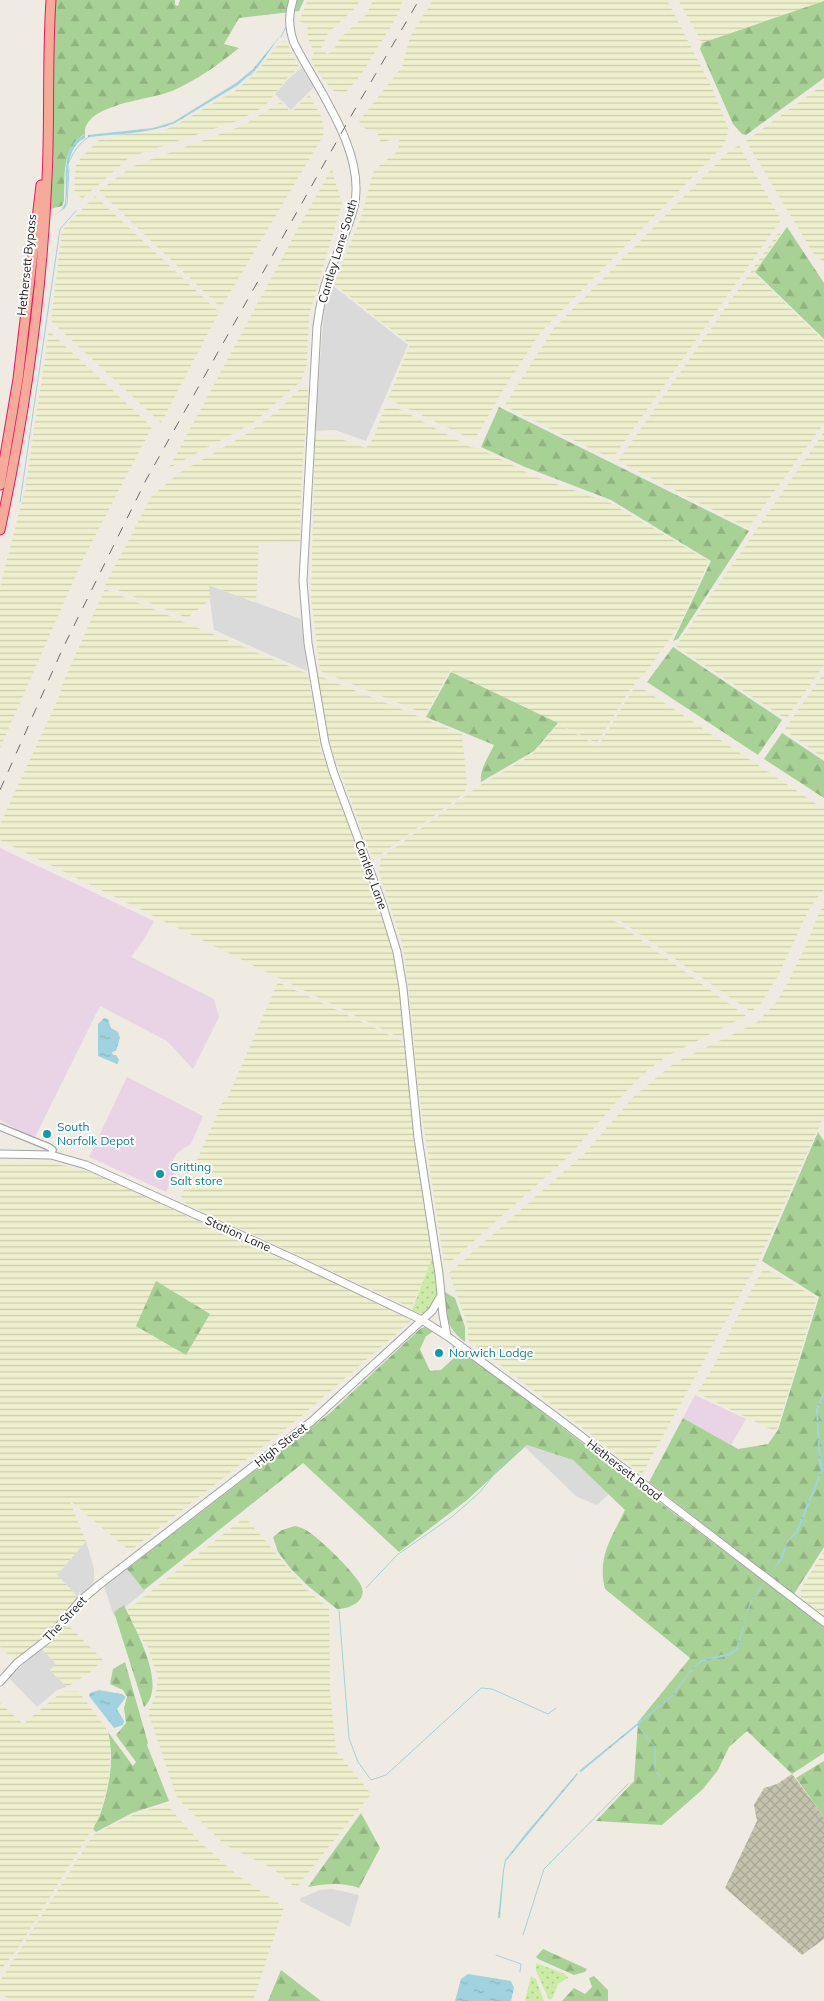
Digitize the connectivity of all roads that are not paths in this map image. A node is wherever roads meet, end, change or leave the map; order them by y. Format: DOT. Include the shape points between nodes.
graph roads {
  1 [pos="49,0"];
  2 [pos="293,0"];
  3 [pos="309,456"];
  4 [pos="0,485"];
  5 [pos="0,530"];
  6 [pos="0,1127"];
  7 [pos="0,1154"];
  8 [pos="51,1155"];
  9 [pos="440,1296"];
  10 [pos="422,1320"];
  11 [pos="448,1336"];
  12 [pos="132,1560"];
  13 [pos="824,1622"];
  14 [pos="0,1682"];
  1 -- 4 [label="highway, Hethersett Bypass" via="42,180 21,361"];
  1 -- 5 [label="highway, Hethersett Bypass" via="50,102 43,251 27,378"];
  2 -- 3 [label="street, Cantley Lane South" via="290,28 294,43 341,130 356,180 354,206 320,304"];
  3 -- 9 [label="street, Cantley Lane" via="303,581 314,685 324,742 333,771 397,952"];
  6 -- 8 [label="street, Station Lane" via="49,1147 53,1150"];
  7 -- 8 [label="street, Station Lane"];
  8 -- 10 [label="street, Station Lane" via="118,1179"];
  9 -- 10 [label="street" via="432,1311"];
  9 -- 11 [label="street, Cantley Lane"];
  10 -- 11 [label="street, Hethersett Road"];
  10 -- 12 [label="street, High Street" via="312,1421"];
  11 -- 13 [label="street, Hethersett Road"];
  12 -- 14 [label="street, The Street" via="80,1601 49,1638 17,1663"];
}
